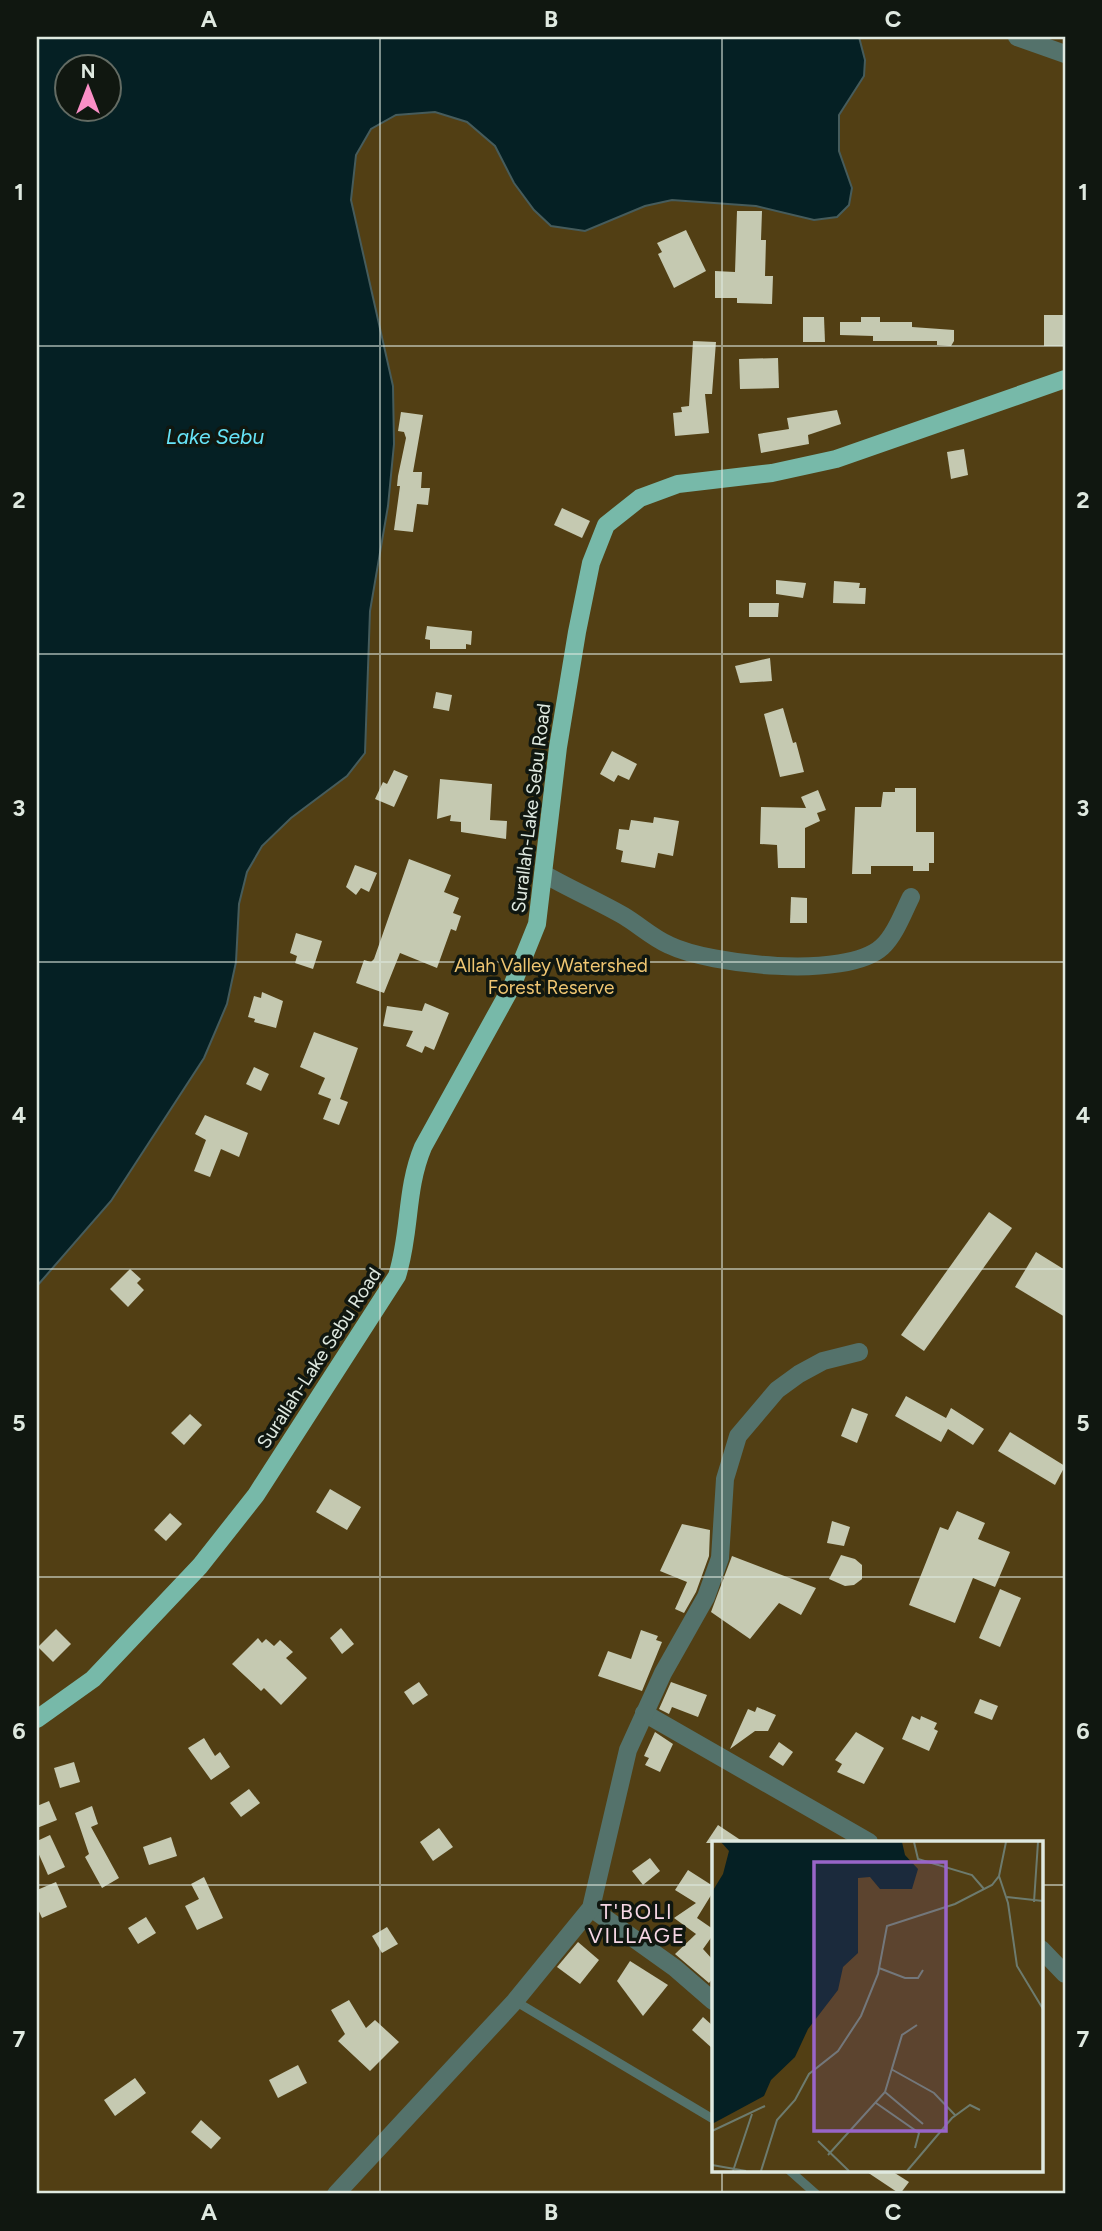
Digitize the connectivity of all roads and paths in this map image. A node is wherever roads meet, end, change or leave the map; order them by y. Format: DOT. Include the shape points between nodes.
graph roads {
  1 [pos="1017,37"];
  2 [pos="1065,54"];
  3 [pos="1065,379"];
  4 [pos="544,874"];
  5 [pos="911,897"];
  6 [pos="859,1352"];
  7 [pos="644,1713"];
  8 [pos="37,1719"];
  9 [pos="866,1841"];
  10 [pos="591,1908"];
  11 [pos="1042,1950"];
  12 [pos="1065,1975"];
  13 [pos="712,2000"];
  14 [pos="515,2001"];
  15 [pos="712,2118"];
  16 [pos="791,2172"];
  17 [pos="337,2194"];
  18 [pos="816,2194"];
  1 -- 2 [label="street"];
  3 -- 4 [label="main road, Surallah-Lake Sebu Road" via="836,459 772,473 678,484 640,498 606,525 591,562 577,632"];
  4 -- 5 [label="street" via="668,945 715,958 760,963 814,966 864,959 883,947"];
  4 -- 8 [label="main road, Surallah-Lake Sebu Road" via="537,924 512,986 412,1173 405,1250 397,1276 256,1495 200,1566 93,1679"];
  6 -- 7 [label="street" via="823,1361 799,1374 777,1390 738,1436 725,1479 720,1559 706,1597"];
  7 -- 9 [label="street"];
  7 -- 10 [label="street" via="615,1796"];
  10 -- 13 [label="street"];
  10 -- 14 [label="street"];
  11 -- 12 [label="street"];
  14 -- 15 [label="lane"];
  14 -- 17 [label="street"];
  16 -- 18 [label="lane"];
}
